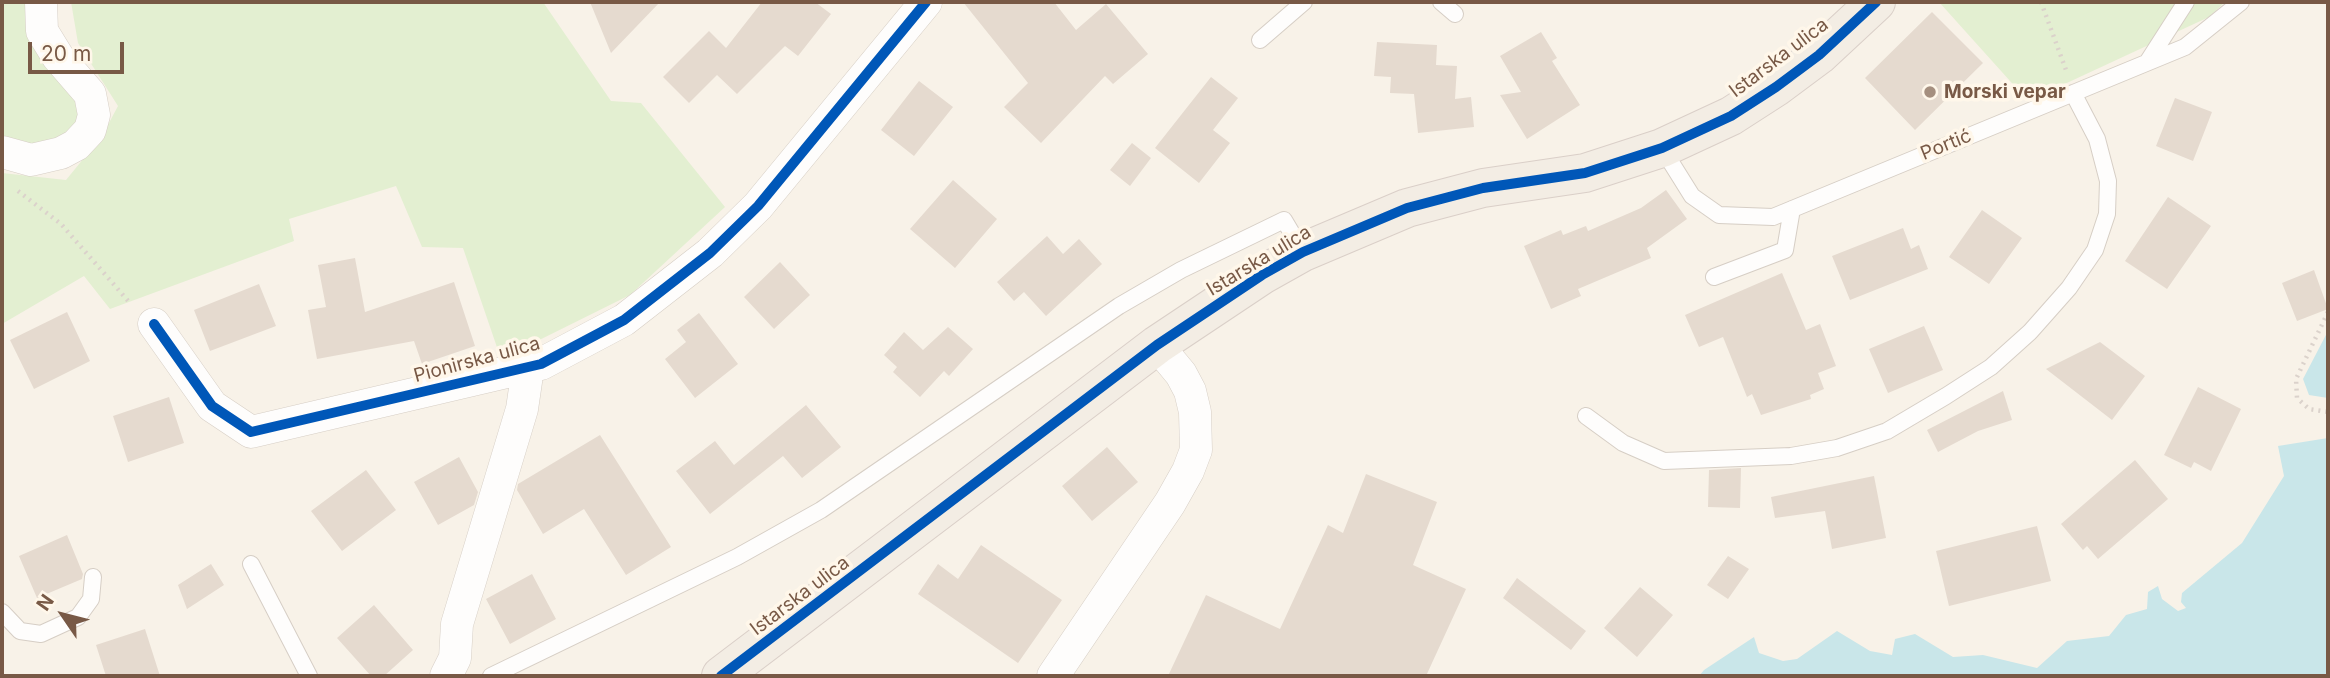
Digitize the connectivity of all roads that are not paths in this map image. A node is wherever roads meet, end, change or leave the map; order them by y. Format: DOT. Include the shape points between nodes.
graph roads {
  1 [pos="41,2"];
  2 [pos="926,2"];
  3 [pos="1304,2"];
  4 [pos="1441,2"];
  5 [pos="1876,2"];
  6 [pos="2186,2"];
  7 [pos="2241,2"];
  8 [pos="1455,14"];
  9 [pos="1260,40"];
  10 [pos="2148,61"];
  11 [pos="2073,93"];
  12 [pos="1662,148"];
  13 [pos="2,152"];
  14 [pos="1792,209"];
  15 [pos="1303,252"];
  16 [pos="1714,277"];
  17 [pos="154,324"];
  18 [pos="1157,345"];
  19 [pos="528,368"];
  20 [pos="1586,416"];
  21 [pos="251,564"];
  22 [pos="93,578"];
  23 [pos="2,612"];
  24 [pos="309,676"];
  25 [pos="446,676"];
  26 [pos="491,676"];
  27 [pos="721,676"];
  28 [pos="1054,676"];
  1 -- 13 [label="street" via="42,31 90,94 94,115 90,130 61,153 31,160"];
  2 -- 19 [label="street, Pionirska ulica" via="758,206 709,253 624,320"];
  3 -- 9 [label="lane"];
  4 -- 8 [label="lane"];
  5 -- 12 [label="main road, Istarska ulica" via="1776,87 1731,116"];
  6 -- 10 [label="lane"];
  7 -- 10 [label="lane, Portić" via="2185,47"];
  10 -- 11 [label="lane, Portić"];
  11 -- 14 [label="lane, Portić"];
  11 -- 20 [label="lane" via="2097,139 2108,181 2107,214 2095,250 2030,332 1947,396 1888,431 1837,449 1791,456 1664,461 1623,443"];
  12 -- 14 [label="lane, Portić" via="1692,196 1718,215 1773,217"];
  12 -- 15 [label="main road, Istarska ulica" via="1585,173 1483,188 1407,208"];
  14 -- 16 [label="lane" via="1784,250"];
  15 -- 18 [label="main road, Istarska ulica"];
  15 -- 26 [label="lane, Istarska ulica" via="1284,220 1181,270 1119,306 821,510 737,557"];
  17 -- 19 [label="street, Pionirska ulica" via="212,406 251,432"];
  18 -- 27 [label="main road, Istarska ulica"];
  18 -- 28 [label="street" via="1190,391 1196,450 1170,503"];
  19 -- 25 [label="street" via="522,409 457,624 455,658"];
  21 -- 24 [label="lane"];
  22 -- 23 [label="lane" via="91,599 78,617 41,634 20,631"];
}
